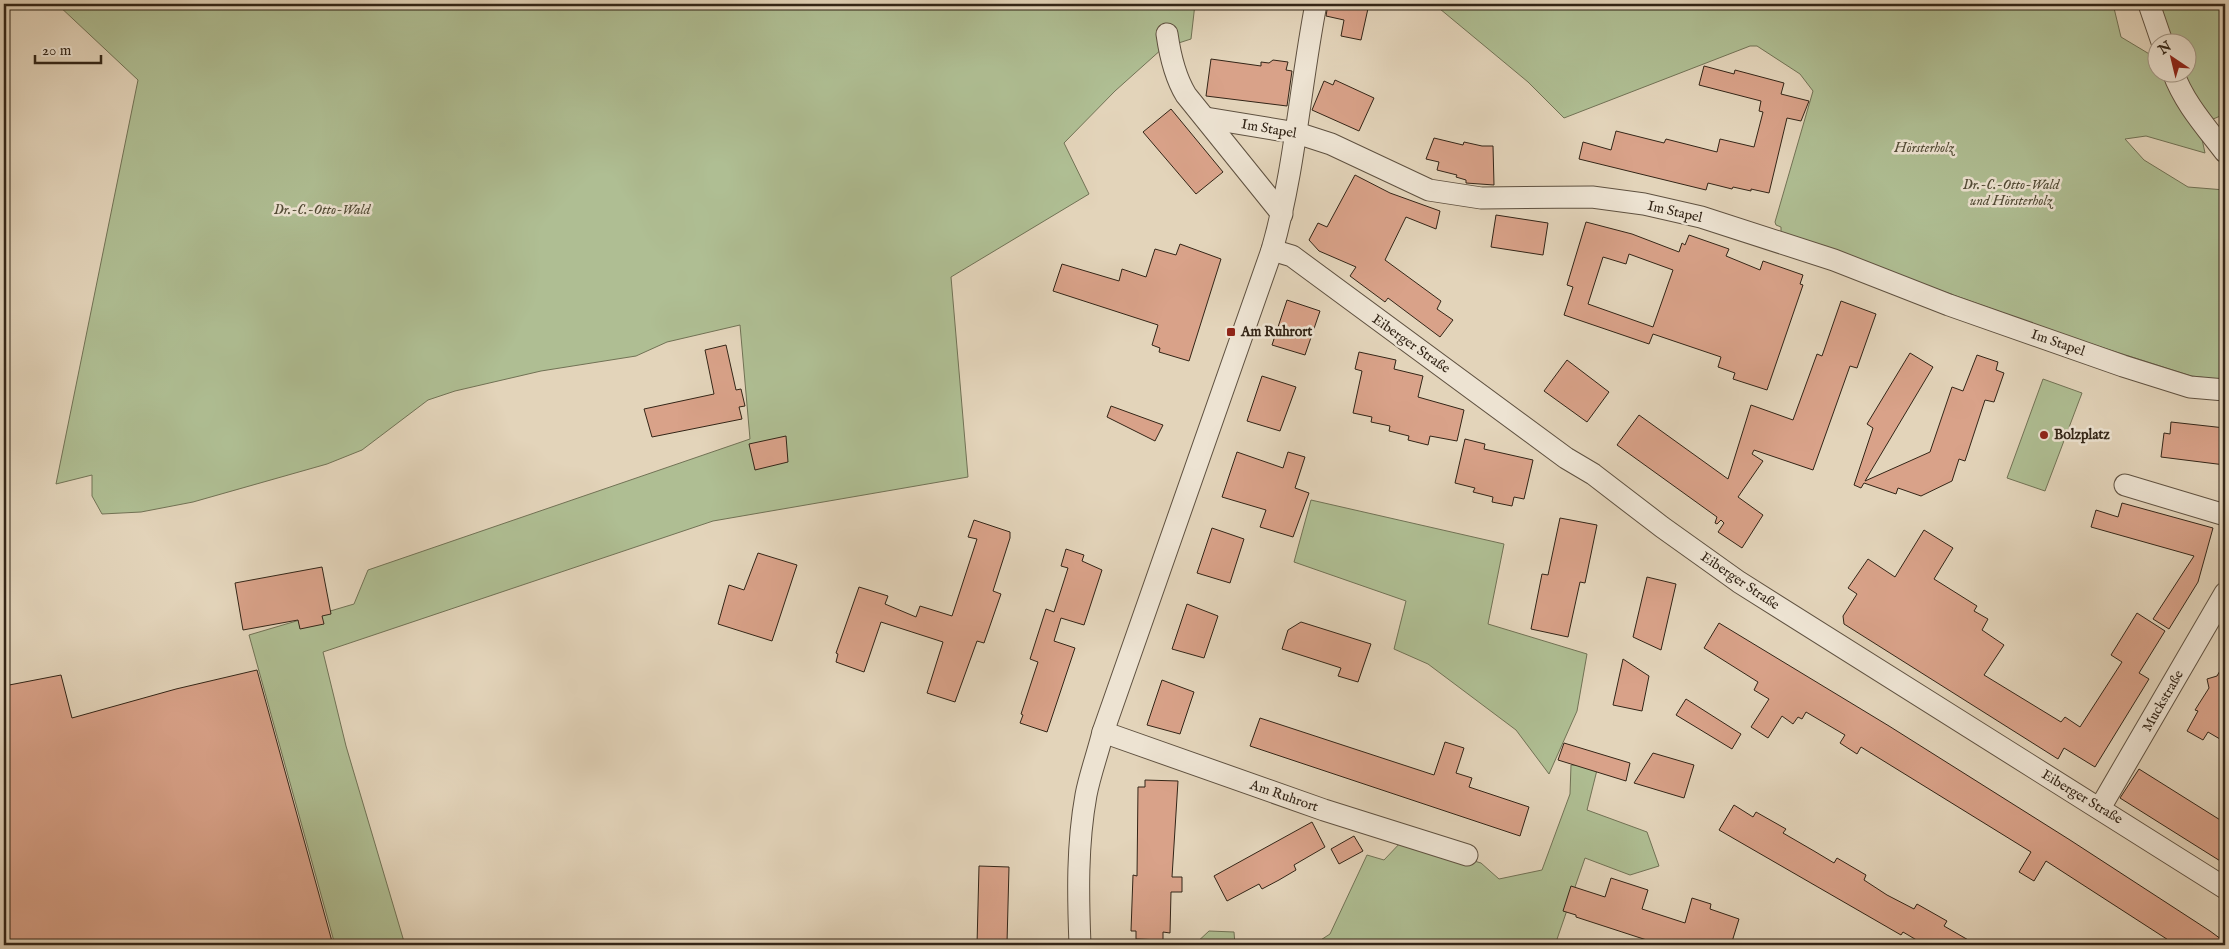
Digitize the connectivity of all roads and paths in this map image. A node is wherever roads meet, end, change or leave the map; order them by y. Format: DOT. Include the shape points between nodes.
graph roads {
  1 [pos="1316,4"];
  2 [pos="2149,4"];
  3 [pos="2159,32"];
  4 [pos="1167,34"];
  5 [pos="2176,82"];
  6 [pos="1206,118"];
  7 [pos="1297,133"];
  8 [pos="2225,152"];
  9 [pos="1282,214"];
  10 [pos="1272,250"];
  11 [pos="2225,390"];
  12 [pos="2125,485"];
  13 [pos="2225,515"];
  14 [pos="2225,593"];
  15 [pos="1103,732"];
  16 [pos="2100,808"];
  17 [pos="1467,855"];
  18 [pos="2225,888"];
  19 [pos="1080,945"];
  1 -- 7 [label="street"];
  2 -- 3 [label="street"];
  4 -- 6 [label="street" via="1180,83"];
  5 -- 8 [label="street"];
  6 -- 7 [label="street, Im Stapel"];
  6 -- 9 [label="street"];
  7 -- 9 [label="street"];
  7 -- 11 [label="street, Im Stapel" via="1331,144 1429,190 1481,198 1592,197 1701,217 1834,260 1949,305 2123,366 2190,387"];
  9 -- 10 [label="street"];
  10 -- 15 [label="street"];
  10 -- 16 [label="street, Eiberger Straße" via="1292,256 1739,582"];
  12 -- 13 [label="street"];
  14 -- 16 [label="street, Muckstraße"];
  15 -- 17 [label="street, Am Ruhrort" via="1324,810"];
  15 -- 19 [label="street" via="1086,794 1081,833"];
  16 -- 18 [label="street, Eiberger Straße"];
}
